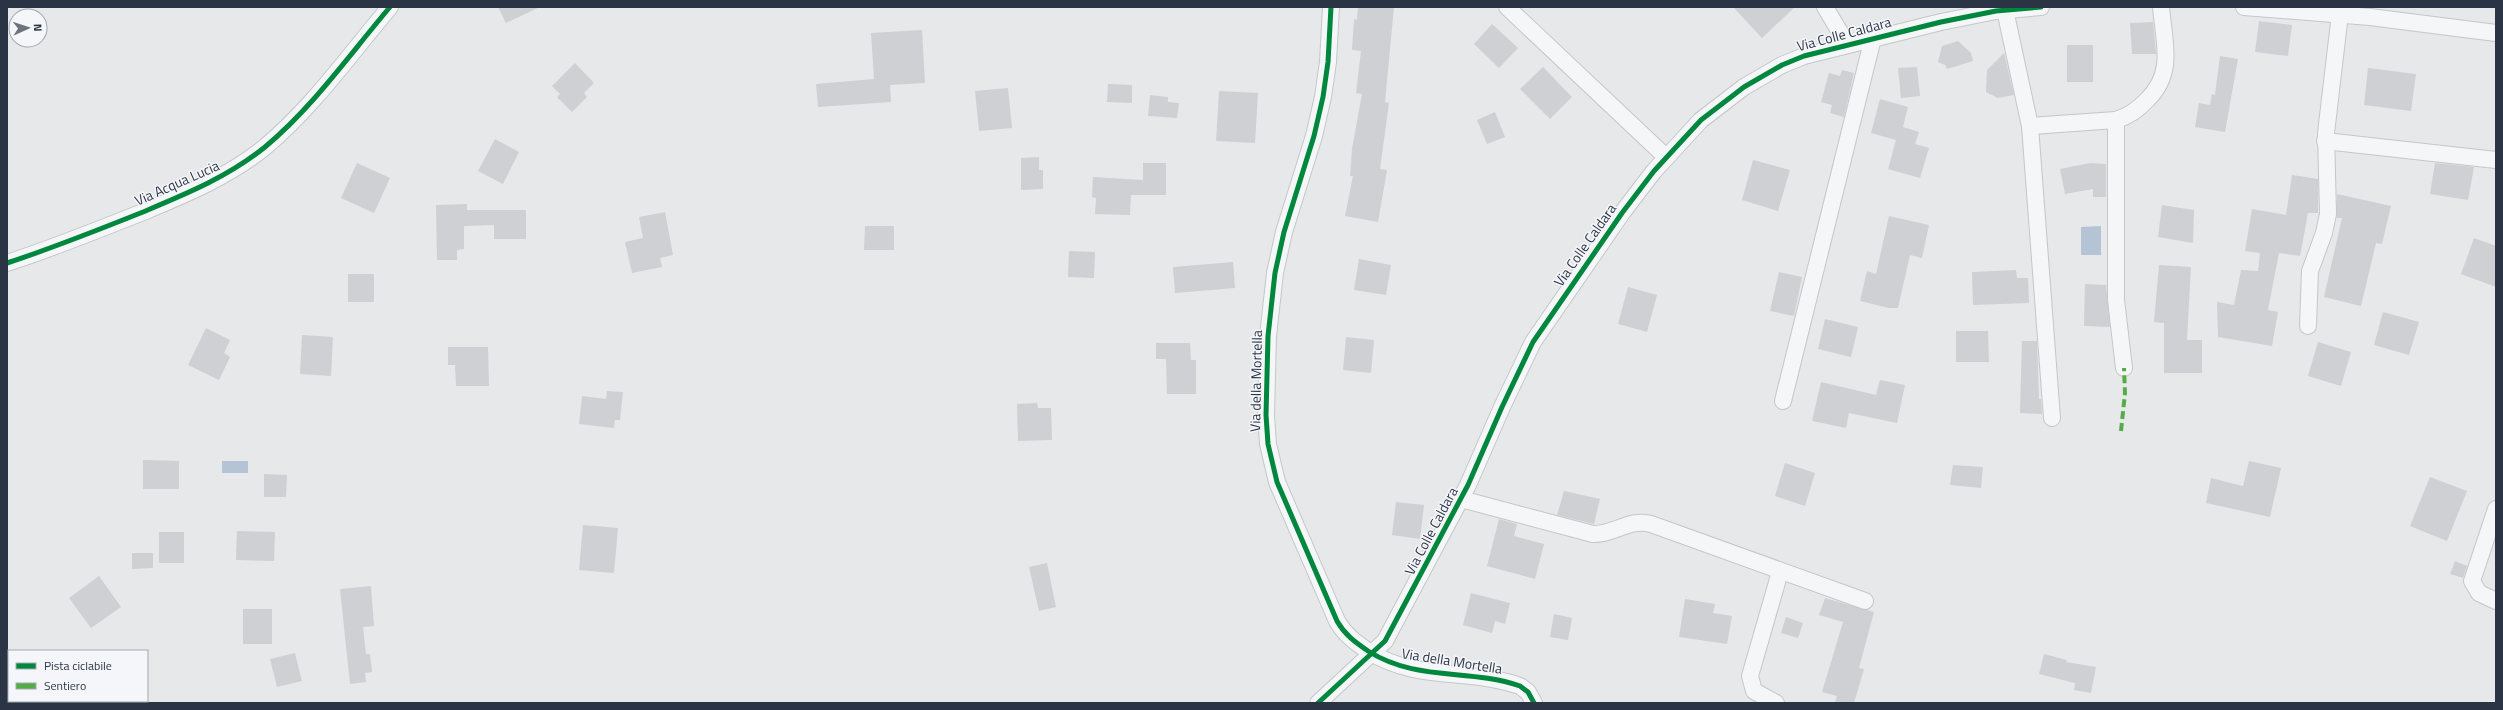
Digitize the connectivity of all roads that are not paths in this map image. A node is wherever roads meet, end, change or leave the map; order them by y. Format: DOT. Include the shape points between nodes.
graph roads {
  1 [pos="390,7"];
  2 [pos="1330,7"];
  3 [pos="1507,7"];
  4 [pos="1825,7"];
  5 [pos="2042,7"];
  6 [pos="2161,7"];
  7 [pos="2244,7"];
  8 [pos="2005,10"];
  9 [pos="2340,14"];
  10 [pos="2496,33"];
  11 [pos="1873,38"];
  12 [pos="1847,44"];
  13 [pos="2116,120"];
  14 [pos="2030,126"];
  15 [pos="2325,141"];
  16 [pos="1666,157"];
  17 [pos="2496,160"];
  18 [pos="7,263"];
  19 [pos="2308,326"];
  20 [pos="2124,368"];
  21 [pos="1783,401"];
  22 [pos="2052,418"];
  23 [pos="1461,499"];
  24 [pos="2496,509"];
  25 [pos="1780,572"];
  26 [pos="1865,601"];
  27 [pos="2496,601"];
  28 [pos="1373,654"];
  29 [pos="1318,703"];
  30 [pos="1534,703"];
  31 [pos="1776,703"];
  1 -- 18 [label="street, Via Acqua Lucia" via="297,117 265,147 232,171 201,188 101,229"];
  2 -- 28 [label="street, Via della Mortella" via="1329,57 1323,97 1314,136 1282,239 1274,282 1268,344 1266,428 1277,482 1337,621 1353,640"];
  3 -- 16 [label="street"];
  4 -- 12 [label="street"];
  5 -- 8 [label="street, Via Colle Caldara"];
  6 -- 13 [label="street" via="2166,62 2162,82 2134,112"];
  7 -- 9 [label="street"];
  8 -- 11 [label="street, Via Colle Caldara"];
  8 -- 14 [label="street"];
  9 -- 10 [label="street"];
  9 -- 15 [label="street"];
  11 -- 12 [label="street, Via Colle Caldara"];
  11 -- 21 [label="street"];
  12 -- 16 [label="street, Via Colle Caldara" via="1789,62 1744,87 1708,113"];
  13 -- 14 [label="street"];
  13 -- 20 [label="street" via="2116,300"];
  14 -- 22 [label="street"];
  15 -- 17 [label="street"];
  15 -- 19 [label="street" via="2328,214 2310,271"];
  16 -- 23 [label="street, Via Colle Caldara" via="1622,213 1533,342"];
  23 -- 25 [label="street" via="1593,534 1611,532 1632,523 1647,523"];
  23 -- 28 [label="street, Via Colle Caldara" via="1394,626 1381,647"];
  24 -- 27 [label="street" via="2472,580 2479,593"];
  25 -- 26 [label="street"];
  25 -- 31 [label="street" via="1750,676 1754,691"];
  28 -- 29 [label="street, Via Colle Caldara"];
  28 -- 30 [label="street, Via della Mortella" via="1396,666 1411,670 1514,684 1528,692"];
}
